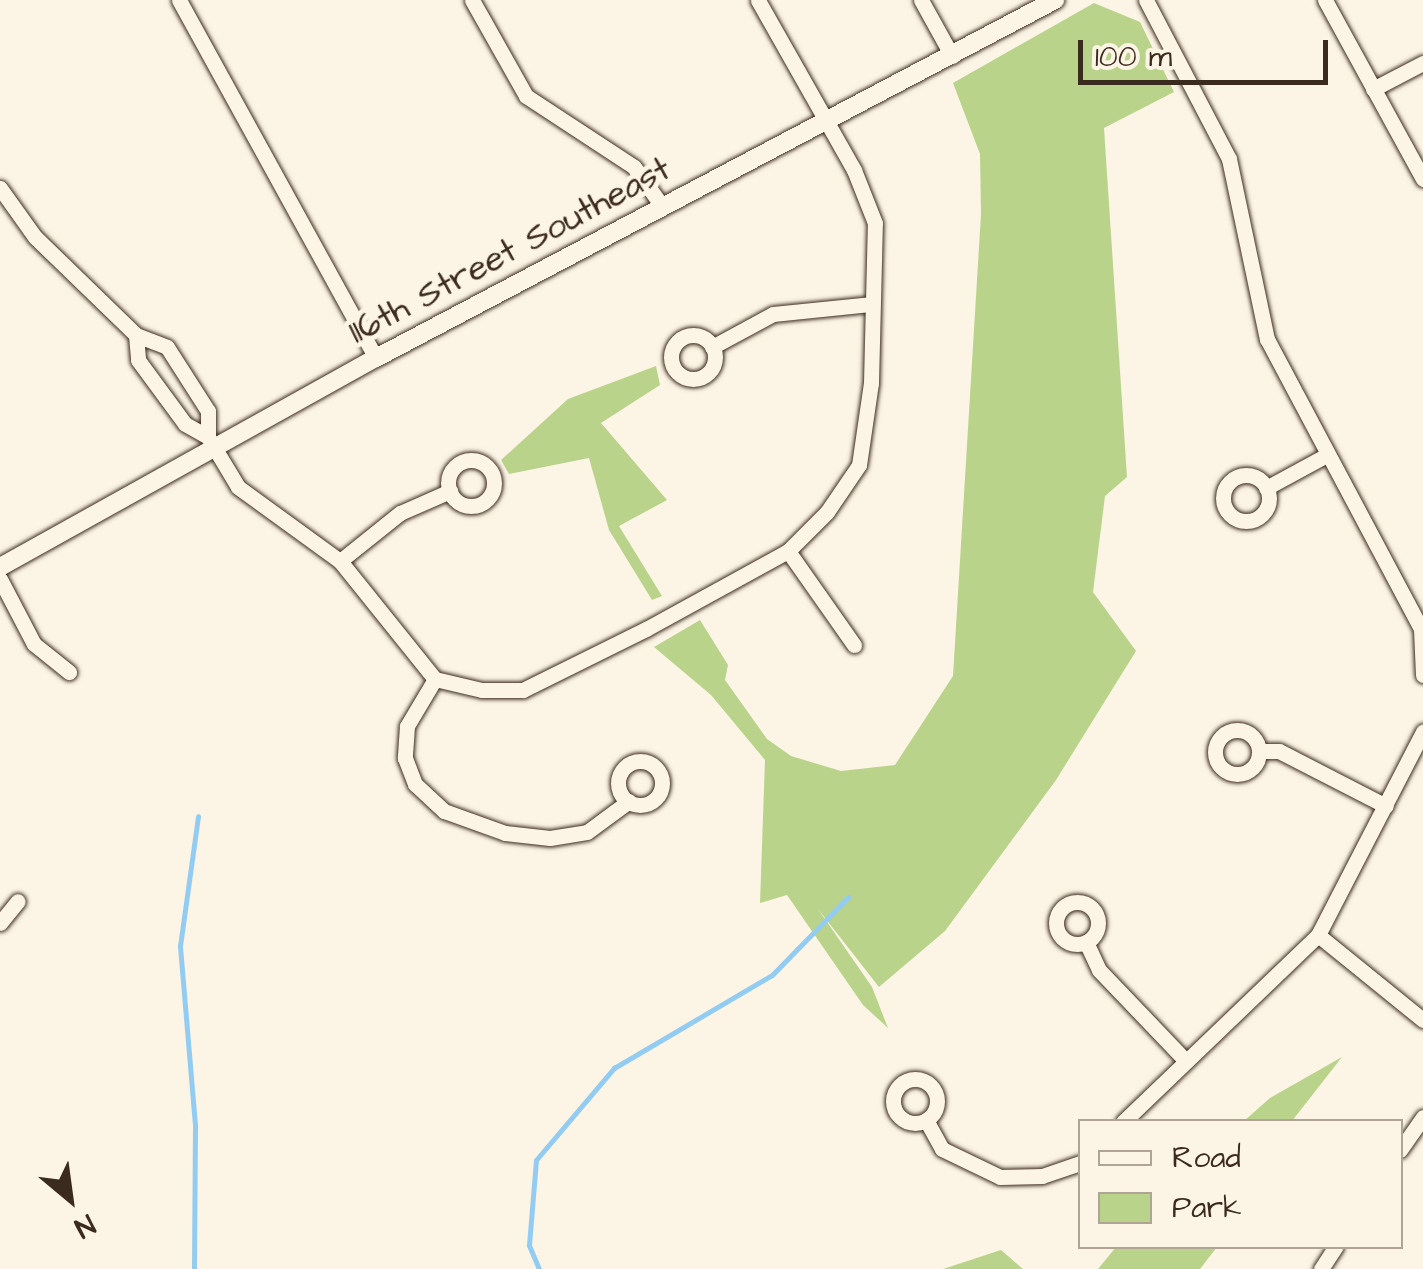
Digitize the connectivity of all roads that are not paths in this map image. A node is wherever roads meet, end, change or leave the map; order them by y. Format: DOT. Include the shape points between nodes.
graph roads {
  1 [pos="178,0"];
  2 [pos="472,0"];
  3 [pos="758,0"];
  4 [pos="921,0"];
  5 [pos="1055,0"];
  6 [pos="1146,0"];
  7 [pos="1325,0"];
  8 [pos="952,56"];
  9 [pos="1423,63"];
  10 [pos="1373,89"];
  11 [pos="829,122"];
  12 [pos="1423,179"];
  13 [pos="0,188"];
  14 [pos="662,206"];
  15 [pos="872,304"];
  16 [pos="136,336"];
  17 [pos="712,346"];
  18 [pos="376,358"];
  19 [pos="211,442"];
  20 [pos="1325,456"];
  21 [pos="1266,488"];
  22 [pos="450,492"];
  23 [pos="788,551"];
  24 [pos="340,561"];
  25 [pos="0,567"];
  26 [pos="0,578"];
  27 [pos="1422,629"];
  28 [pos="854,645"];
  29 [pos="69,672"];
  30 [pos="1423,675"];
  31 [pos="435,679"];
  32 [pos="1423,732"];
  33 [pos="1259,752"];
  34 [pos="628,801"];
  35 [pos="1386,806"];
  36 [pos="18,902"];
  37 [pos="0,923"];
  38 [pos="1318,934"];
  39 [pos="1086,942"];
  40 [pos="1423,1020"];
  41 [pos="1186,1061"];
  42 [pos="1423,1117"];
  43 [pos="1127,1119"];
  44 [pos="926,1120"];
  45 [pos="1403,1146"];
  46 [pos="1078,1164"];
  1 -- 18 [label="street"];
  2 -- 14 [label="street" via="526,96 634,167"];
  3 -- 11 [label="street"];
  4 -- 8 [label="street"];
  5 -- 8 [label="street, 116th Street Southeast"];
  6 -- 20 [label="street" via="1229,159 1267,339"];
  7 -- 10 [label="street"];
  8 -- 11 [label="street, 116th Street Southeast"];
  9 -- 10 [label="street"];
  10 -- 12 [label="street"];
  11 -- 14 [label="street, 116th Street Southeast"];
  11 -- 15 [label="street" via="875,223"];
  13 -- 16 [label="street" via="34,237"];
  14 -- 18 [label="street, 116th Street Southeast"];
  15 -- 17 [label="street" via="773,314"];
  15 -- 23 [label="street" via="871,383 859,466"];
  16 -- 19 [label="street" via="138,360 184,424"];
  16 -- 19 [label="street" via="168,348 208,411"];
  18 -- 19 [label="street, 116th Street Southeast"];
  19 -- 24 [label="street" via="238,487"];
  19 -- 25 [label="street, 116th Street Southeast"];
  20 -- 21 [label="street"];
  20 -- 27 [label="street"];
  22 -- 24 [label="street" via="368,534"];
  23 -- 28 [label="street"];
  23 -- 31 [label="street" via="524,690 482,690"];
  24 -- 31 [label="street"];
  26 -- 29 [label="street" via="34,644"];
  27 -- 30 [label="street"];
  31 -- 34 [label="street" via="407,726 404,758 415,784 444,811 505,834 550,838 587,832"];
  32 -- 35 [label="street"];
  33 -- 35 [label="street" via="1279,752"];
  35 -- 38 [label="street"];
  36 -- 37 [label="street"];
  38 -- 40 [label="street"];
  38 -- 41 [label="street"];
  39 -- 41 [label="street" via="1099,970"];
  41 -- 43 [label="street"];
  42 -- 45 [label="street"];
  44 -- 46 [label="street" via="942,1149 1000,1176 1042,1176"];
}
